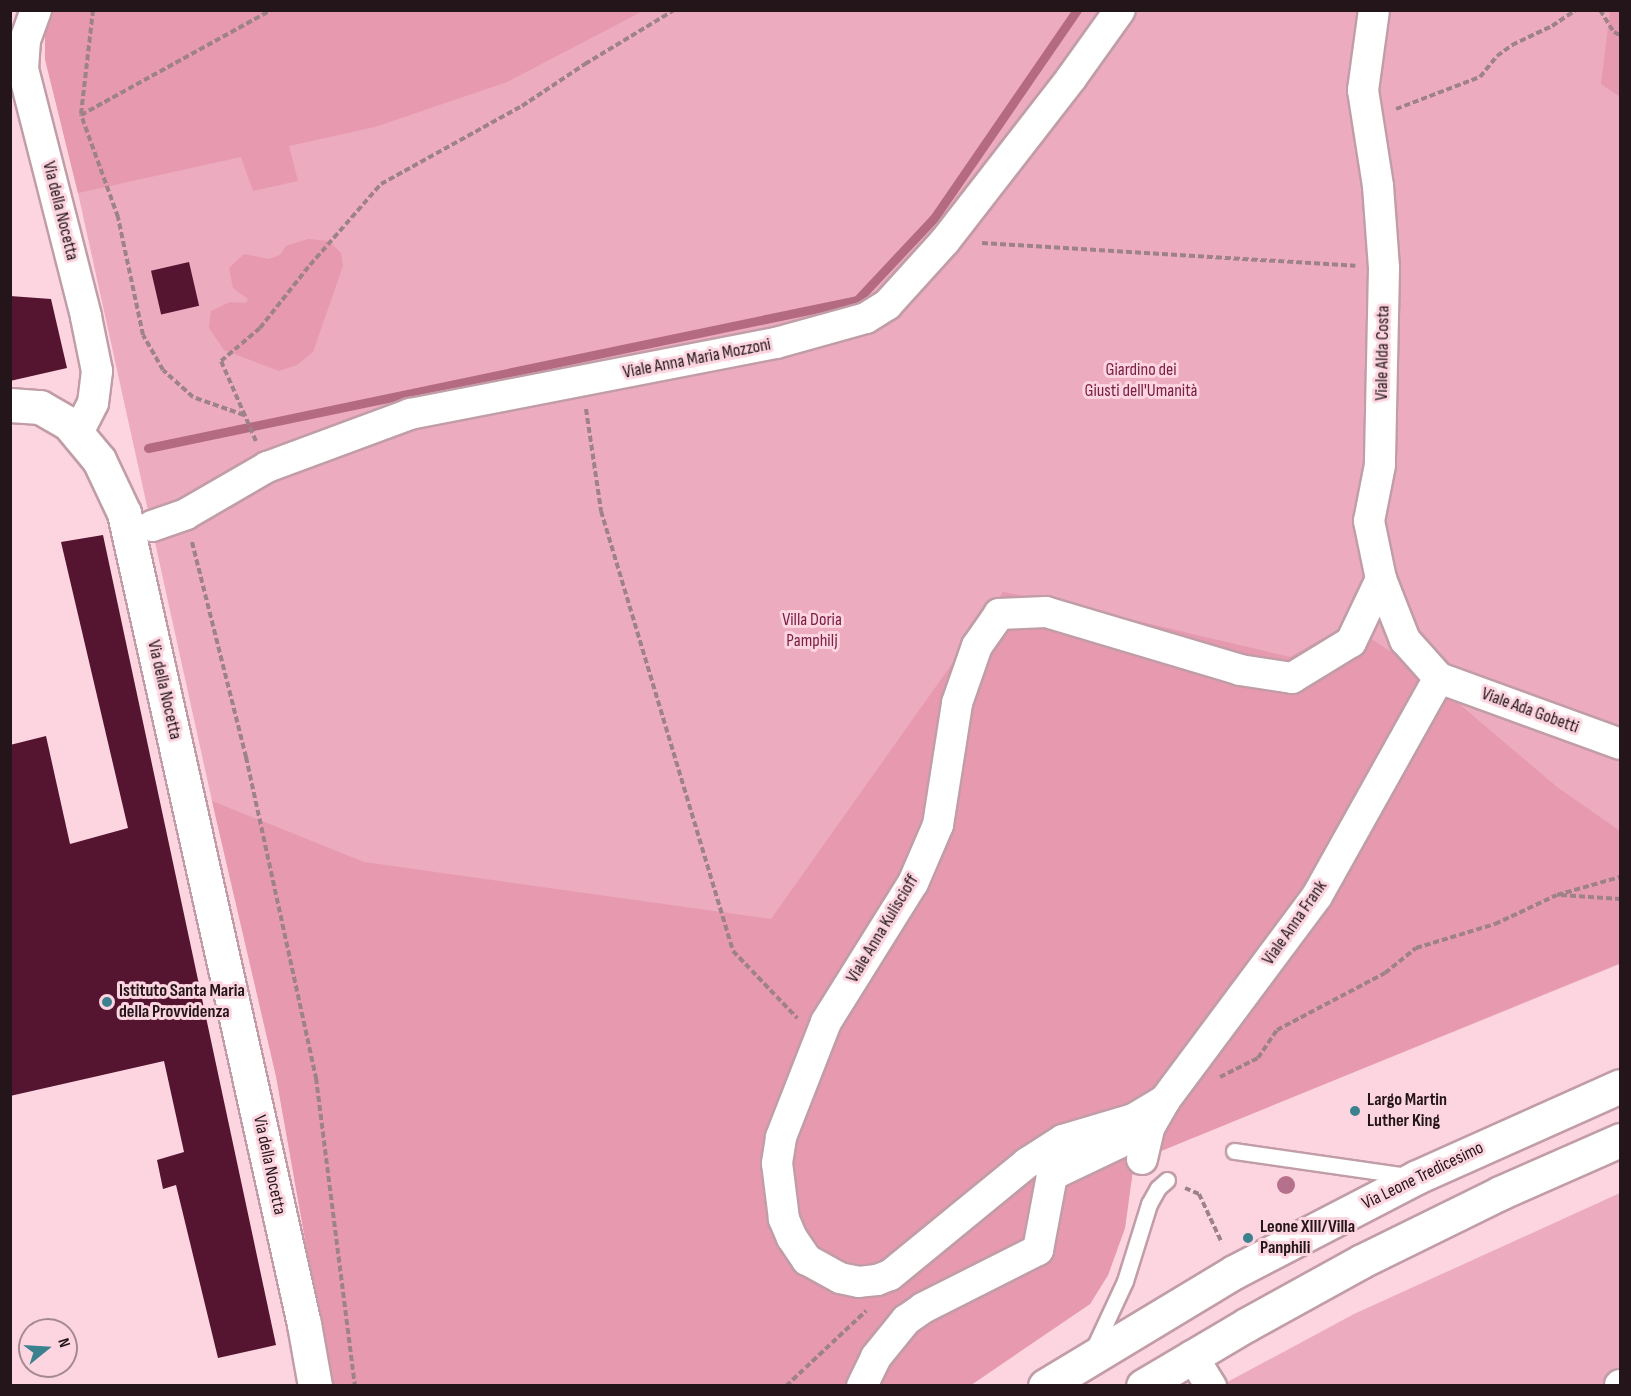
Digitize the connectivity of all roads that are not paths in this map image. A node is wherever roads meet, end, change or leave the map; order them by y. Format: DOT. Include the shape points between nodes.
graph roads {
  1 [pos="36,10"];
  2 [pos="1120,10"];
  3 [pos="1374,10"];
  4 [pos="10,405"];
  5 [pos="78,432"];
  6 [pos="152,526"];
  7 [pos="1381,579"];
  8 [pos="1439,678"];
  9 [pos="1620,744"];
  10 [pos="1620,1086"];
  11 [pos="1165,1100"];
  12 [pos="1149,1128"];
  13 [pos="1620,1140"];
  14 [pos="1234,1151"];
  15 [pos="1142,1159"];
  16 [pos="1417,1177"];
  17 [pos="1167,1180"];
  18 [pos="1192,1356"];
  19 [pos="1090,1359"];
  20 [pos="315,1386"];
  21 [pos="862,1386"];
  22 [pos="1045,1386"];
  23 [pos="1143,1386"];
  24 [pos="1211,1386"];
  1 -- 5 [label="street, Via della Nocetta" via="25,40 23,69 97,371 93,403"];
  2 -- 6 [label="street, Viale Anna Maria Mozzoni" via="945,241 887,305 866,318 776,343 410,414 267,467 186,514"];
  3 -- 7 [label="street, Viale Alda Costa" via="1363,90 1378,186 1384,268 1380,465 1369,521"];
  4 -- 5 [label="main road" via="51,411"];
  5 -- 20 [label="main road, Via della Nocetta" via="110,480 129,531"];
  7 -- 8 [label="street, Viale Alda Costa" via="1405,640"];
  7 -- 11 [label="street, Viale Anna Kuliscioff" via="1352,642 1292,678 1240,670 1046,612 999,614 977,646 957,703 938,825 913,883 826,1022 781,1137 777,1163 784,1220 807,1260 840,1278 877,1280 890,1275 1027,1163 1064,1140 1133,1119"];
  8 -- 9 [label="street, Viale Ada Gobetti"];
  8 -- 11 [label="street, Viale Anna Frank" via="1317,896"];
  10 -- 16 [label="main road, Via Leone Tredicesimo"];
  11 -- 12 [label="street, Viale Anna Frank"];
  12 -- 15 [label="street, Viale Anna Frank"];
  12 -- 21 [label="street" via="1052,1175 1038,1250 931,1303 906,1320 876,1357"];
  13 -- 18 [label="main road" via="1419,1233"];
  14 -- 16 [label="lane"];
  16 -- 19 [label="main road, Via Leone Tredicesimo" via="1234,1272"];
  17 -- 19 [label="lane" via="1152,1196 1118,1299"];
  18 -- 23 [label="main road"];
  18 -- 24 [label="street"];
  19 -- 22 [label="main road, Via Leone Tredicesimo"];
}
